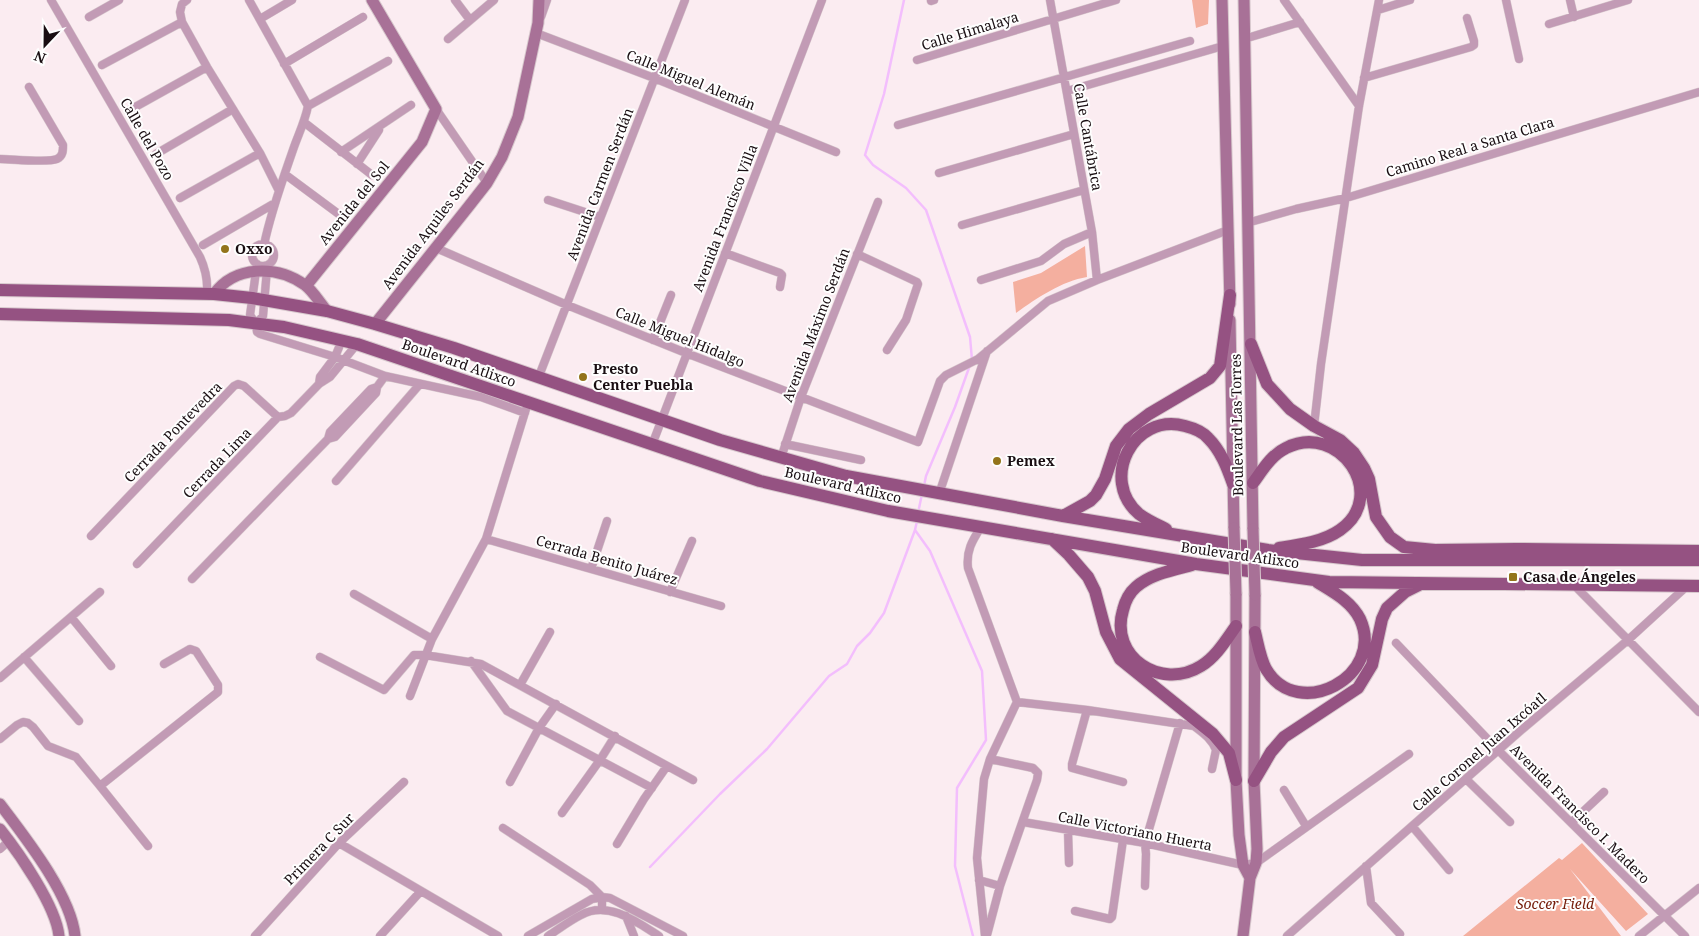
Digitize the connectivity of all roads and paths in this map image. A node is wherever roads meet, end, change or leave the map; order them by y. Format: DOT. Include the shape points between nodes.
graph roads {
  1 [pos="51,0"];
  2 [pos="119,0"];
  3 [pos="249,0"];
  4 [pos="292,0"];
  5 [pos="373,0"];
  6 [pos="455,0"];
  7 [pos="494,0"];
  8 [pos="539,0"];
  9 [pos="547,0"];
  10 [pos="685,0"];
  11 [pos="822,0"];
  12 [pos="1050,0"];
  13 [pos="1116,0"];
  14 [pos="1222,0"];
  15 [pos="1244,0"];
  16 [pos="1284,0"];
  17 [pos="1379,0"];
  18 [pos="1410,0"];
  19 [pos="1506,0"];
  20 [pos="1570,0"];
  21 [pos="1628,0"];
  22 [pos="183,1"];
  23 [pos="1378,10"];
  24 [pos="1574,16"];
  25 [pos="89,17"];
  26 [pos="363,18"];
  27 [pos="1053,18"];
  28 [pos="1467,18"];
  29 [pos="260,19"];
  30 [pos="470,20"];
  31 [pos="182,22"];
  32 [pos="1300,22"];
  33 [pos="1550,24"];
  34 [pos="537,28"];
  35 [pos="1244,38"];
  36 [pos="448,39"];
  37 [pos="1190,41"];
  38 [pos="1223,46"];
  39 [pos="1519,59"];
  40 [pos="918,60"];
  41 [pos="388,61"];
  42 [pos="284,64"];
  43 [pos="102,65"];
  44 [pos="207,67"];
  45 [pos="654,78"];
  46 [pos="1065,78"];
  47 [pos="1364,78"];
  48 [pos="29,87"];
  49 [pos="1067,91"];
  50 [pos="1699,92"];
  51 [pos="411,105"];
  52 [pos="308,106"];
  53 [pos="1359,106"];
  54 [pos="234,109"];
  55 [pos="436,109"];
  56 [pos="128,111"];
  57 [pos="305,123"];
  58 [pos="898,125"];
  59 [pos="381,126"];
  60 [pos="773,126"];
  61 [pos="1074,134"];
  62 [pos="341,152"];
  63 [pos="836,152"];
  64 [pos="260,153"];
  65 [pos="156,154"];
  66 [pos="0,159"];
  67 [pos="356,164"];
  68 [pos="940,173"];
  69 [pos="286,175"];
  70 [pos="372,176"];
  71 [pos="487,183"];
  72 [pos="1084,190"];
  73 [pos="279,191"];
  74 [pos="180,198"];
  75 [pos="1346,198"];
  76 [pos="548,200"];
  77 [pos="878,202"];
  78 [pos="275,203"];
  79 [pos="600,217"];
  80 [pos="344,218"];
  81 [pos="1247,223"];
  82 [pos="962,226"];
  83 [pos="1228,230"];
  84 [pos="1092,232"];
  85 [pos="203,245"];
  86 [pos="264,245"];
  87 [pos="436,248"];
  88 [pos="724,253"];
  89 [pos="857,254"];
  90 [pos="262,268"];
  91 [pos="981,280"];
  92 [pos="1097,280"];
  93 [pos="306,286"];
  94 [pos="780,287"];
  95 [pos="0,290"];
  96 [pos="210,294"];
  97 [pos="671,295"];
  98 [pos="1230,295"];
  99 [pos="258,299"];
  100 [pos="567,305"];
  101 [pos="327,312"];
  102 [pos="0,314"];
  103 [pos="256,324"];
  104 [pos="375,324"];
  105 [pos="342,340"];
  106 [pos="653,340"];
  107 [pos="357,344"];
  108 [pos="1251,344"];
  109 [pos="887,350"];
  110 [pos="987,351"];
  111 [pos="686,353"];
  112 [pos="334,356"];
  113 [pos="344,360"];
  114 [pos="385,376"];
  115 [pos="539,376"];
  116 [pos="319,384"];
  117 [pos="420,384"];
  118 [pos="801,397"];
  119 [pos="507,401"];
  120 [pos="526,408"];
  121 [pos="278,417"];
  122 [pos="661,419"];
  123 [pos="1314,426"];
  124 [pos="785,444"];
  125 [pos="652,445"];
  126 [pos="781,458"];
  127 [pos="861,460"];
  128 [pos="336,481"];
  129 [pos="1252,483"];
  130 [pos="1234,484"];
  131 [pos="937,493"];
  132 [pos="1063,516"];
  133 [pos="607,521"];
  134 [pos="981,527"];
  135 [pos="1180,535"];
  136 [pos="91,536"];
  137 [pos="486,538"];
  138 [pos="1052,540"];
  139 [pos="692,542"];
  140 [pos="1268,550"];
  141 [pos="1699,551"];
  142 [pos="1699,560"];
  143 [pos="137,564"];
  144 [pos="1196,564"];
  145 [pos="591,569"];
  146 [pos="192,579"];
  147 [pos="1315,581"];
  148 [pos="1422,584"];
  149 [pos="1573,584"];
  150 [pos="1693,586"];
  151 [pos="100,592"];
  152 [pos="670,592"];
  153 [pos="354,594"];
  154 [pos="721,606"];
  155 [pos="71,617"];
  156 [pos="1236,626"];
  157 [pos="550,632"];
  158 [pos="1255,632"];
  159 [pos="432,639"];
  160 [pos="1628,640"];
  161 [pos="1396,643"];
  162 [pos="425,655"];
  163 [pos="24,657"];
  164 [pos="320,657"];
  165 [pos="472,661"];
  166 [pos="164,664"];
  167 [pos="111,666"];
  168 [pos="0,678"];
  169 [pos="520,685"];
  170 [pos="410,696"];
  171 [pos="1017,702"];
  172 [pos="556,704"];
  173 [pos="1086,710"];
  174 [pos="1699,712"];
  175 [pos="79,721"];
  176 [pos="1180,723"];
  177 [pos="540,728"];
  178 [pos="615,736"];
  179 [pos="0,739"];
  180 [pos="1499,751"];
  181 [pos="1409,754"];
  182 [pos="990,759"];
  183 [pos="600,760"];
  184 [pos="667,766"];
  185 [pos="1212,770"];
  186 [pos="1466,779"];
  187 [pos="694,780"];
  188 [pos="1236,780"];
  189 [pos="1254,781"];
  190 [pos="404,782"];
  191 [pos="510,782"];
  192 [pos="1123,782"];
  193 [pos="100,786"];
  194 [pos="652,788"];
  195 [pos="1284,790"];
  196 [pos="1604,792"];
  197 [pos="0,804"];
  198 [pos="562,813"];
  199 [pos="1023,822"];
  200 [pos="1510,822"];
  201 [pos="1572,822"];
  202 [pos="1306,826"];
  203 [pos="1412,826"];
  204 [pos="503,828"];
  205 [pos="0,829"];
  206 [pos="1068,830"];
  207 [pos="9,840"];
  208 [pos="1123,840"];
  209 [pos="339,843"];
  210 [pos="1144,843"];
  211 [pos="617,844"];
  212 [pos="148,846"];
  213 [pos="0,849"];
  214 [pos="1070,863"];
  215 [pos="1256,863"];
  216 [pos="1243,865"];
  217 [pos="1366,866"];
  218 [pos="1449,870"];
  219 [pos="1250,878"];
  220 [pos="979,880"];
  221 [pos="1000,886"];
  222 [pos="1145,886"];
  223 [pos="1699,888"];
  224 [pos="420,892"];
  225 [pos="602,897"];
  226 [pos="602,909"];
  227 [pos="1075,911"];
  228 [pos="626,916"];
  229 [pos="1664,916"];
  230 [pos="1295,928"];
  231 [pos="1400,934"];
  232 [pos="77,935"];
  233 [pos="59,936"];
  234 [pos="254,936"];
  235 [pos="380,936"];
  236 [pos="498,936"];
  237 [pos="528,936"];
  238 [pos="548,936"];
  239 [pos="634,936"];
  240 [pos="660,936"];
  241 [pos="684,936"];
  242 [pos="986,936"];
  243 [pos="1244,936"];
  244 [pos="1286,936"];
  245 [pos="1299,936"];
  246 [pos="1638,936"];
  247 [pos="1685,936"];
  1 -- 96 [label="street, Calle del Pozo" via="200,257 206,269"];
  2 -- 25 [label="street"];
  3 -- 29 [label="street"];
  4 -- 29 [label="street"];
  5 -- 55 [label="main road"];
  6 -- 30 [label="street"];
  7 -- 30 [label="street"];
  8 -- 34 [label="main road, Avenida Aquiles Serdán"];
  9 -- 34 [label="street"];
  10 -- 45 [label="street, Avenida Carmen Serdán"];
  11 -- 60 [label="street, Avenida Francisco Villa"];
  12 -- 27 [label="street, Calle Cantábrica"];
  13 -- 27 [label="street, Calle Himalaya"];
  14 -- 38 [label="main road, Boulevard Las Torres"];
  15 -- 35 [label="main road, Boulevard Las Torres"];
  16 -- 32 [label="street"];
  17 -- 23 [label="street"];
  18 -- 23 [label="street"];
  19 -- 39 [label="street"];
  20 -- 24 [label="street"];
  21 -- 24 [label="street"];
  22 -- 31 [label="street"];
  23 -- 47 [label="street"];
  24 -- 33 [label="street"];
  26 -- 42 [label="street"];
  27 -- 40 [label="street, Calle Himalaya"];
  27 -- 46 [label="street, Calle Cantábrica"];
  28 -- 47 [label="street" via="1474,41 1472,47"];
  29 -- 42 [label="street"];
  30 -- 36 [label="street"];
  31 -- 43 [label="street"];
  31 -- 44 [label="street"];
  32 -- 35 [label="street"];
  32 -- 53 [label="street"];
  34 -- 45 [label="street, Calle Miguel Alemán"];
  34 -- 71 [label="main road, Avenida Aquiles Serdán" via="518,117 502,157"];
  35 -- 81 [label="main road, Boulevard Las Torres"];
  37 -- 46 [label="street"];
  38 -- 49 [label="street"];
  38 -- 83 [label="main road, Boulevard Las Torres"];
  41 -- 52 [label="street"];
  42 -- 52 [label="street"];
  44 -- 54 [label="street"];
  44 -- 56 [label="street"];
  45 -- 60 [label="street, Calle Miguel Alemán"];
  45 -- 79 [label="street, Avenida Carmen Serdán"];
  46 -- 49 [label="street, Calle Cantábrica"];
  46 -- 58 [label="street"];
  47 -- 53 [label="street"];
  48 -- 66 [label="street" via="63,145 63,153 50,161"];
  49 -- 61 [label="street, Calle Cantábrica"];
  50 -- 75 [label="street, Camino Real a Santa Clara"];
  51 -- 59 [label="street"];
  52 -- 57 [label="street"];
  53 -- 75 [label="street"];
  54 -- 64 [label="street"];
  54 -- 65 [label="street"];
  55 -- 71 [label="street"];
  55 -- 93 [label="main road, Avenida del Sol" via="422,142"];
  57 -- 62 [label="street"];
  57 -- 69 [label="street"];
  59 -- 62 [label="street"];
  59 -- 67 [label="street"];
  60 -- 63 [label="street, Calle Miguel Alemán"];
  60 -- 88 [label="street, Avenida Francisco Villa"];
  61 -- 68 [label="street"];
  61 -- 72 [label="street, Calle Cantábrica"];
  62 -- 67 [label="street"];
  64 -- 73 [label="street"];
  64 -- 74 [label="street"];
  67 -- 70 [label="street"];
  69 -- 73 [label="street"];
  69 -- 80 [label="street"];
  71 -- 87 [label="main road, Avenida Aquiles Serdán"];
  72 -- 82 [label="street"];
  72 -- 84 [label="street, Calle Cantábrica"];
  73 -- 78 [label="street"];
  75 -- 81 [label="street, Camino Real a Santa Clara"];
  75 -- 123 [label="street"];
  76 -- 79 [label="street"];
  77 -- 89 [label="street, Avenida Máximo Serdán"];
  78 -- 85 [label="street"];
  78 -- 86 [label="street"];
  79 -- 100 [label="street, Avenida Carmen Serdán"];
  81 -- 108 [label="main road, Boulevard Las Torres"];
  83 -- 92 [label="street"];
  83 -- 98 [label="main road, Boulevard Las Torres"];
  84 -- 91 [label="street" via="1064,244 1041,261"];
  84 -- 92 [label="street, Calle Cantábrica"];
  86 -- 90 [label="street" via="273,254 272,261"];
  86 -- 90 [label="street" via="257,246 253,252 253,259"];
  87 -- 100 [label="street, Calle Miguel Hidalgo"];
  87 -- 104 [label="main road, Avenida Aquiles Serdán"];
  88 -- 94 [label="street" via="780,273"];
  88 -- 111 [label="street, Avenida Francisco Villa"];
  89 -- 109 [label="street" via="918,284 906,320"];
  89 -- 118 [label="street, Avenida Máximo Serdán"];
  90 -- 93 [label="main road" via="294,278"];
  90 -- 96 [label="main road" via="226,281"];
  90 -- 99 [label="street"];
  90 -- 99 [label="street"];
  92 -- 110 [label="street" via="1048,301"];
  93 -- 101 [label="main road"];
  95 -- 96 [label="main road, Boulevard Atlixco"];
  96 -- 99 [label="main road, Boulevard Atlixco"];
  97 -- 106 [label="street"];
  98 -- 130 [label="main road, Boulevard Las Torres"];
  98 -- 132 [label="main road" via="1220,366 1216,372 1129,429 1116,446 1106,479 1096,495"];
  99 -- 101 [label="main road, Boulevard Atlixco"];
  99 -- 103 [label="street" via="263,316"];
  99 -- 103 [label="street" via="250,315"];
  100 -- 106 [label="street, Calle Miguel Hidalgo"];
  100 -- 115 [label="street, Avenida Carmen Serdán"];
  101 -- 104 [label="main road, Boulevard Atlixco"];
  102 -- 103 [label="main road, Boulevard Atlixco" via="229,320"];
  103 -- 105 [label="main road, Boulevard Atlixco"];
  103 -- 112 [label="street" via="260,334"];
  104 -- 115 [label="main road, Boulevard Atlixco"];
  105 -- 107 [label="main road, Boulevard Atlixco"];
  105 -- 112 [label="street, Cerrada Lima"];
  106 -- 111 [label="street, Calle Miguel Hidalgo"];
  107 -- 113 [label="street, Cerrada Lima"];
  107 -- 119 [label="main road, Boulevard Atlixco"];
  108 -- 123 [label="main road" via="1267,384 1290,409"];
  108 -- 129 [label="main road, Boulevard Las Torres"];
  110 -- 118 [label="street, Calle Miguel Hidalgo" via="940,381 918,442"];
  110 -- 131 [label="street"];
  111 -- 118 [label="street, Calle Miguel Hidalgo"];
  111 -- 122 [label="street, Avenida Francisco Villa"];
  112 -- 113 [label="street"];
  112 -- 116 [label="street, Cerrada Lima"];
  113 -- 114 [label="street"];
  113 -- 116 [label="street, Cerrada Lima" via="330,377"];
  114 -- 117 [label="street"];
  114 -- 146 [label="street" via="376,394"];
  115 -- 122 [label="main road, Boulevard Atlixco"];
  116 -- 121 [label="street, Cerrada Lima" via="291,413"];
  117 -- 119 [label="street"];
  117 -- 128 [label="street"];
  118 -- 124 [label="street, Avenida Máximo Serdán"];
  119 -- 120 [label="main road, Boulevard Atlixco"];
  120 -- 125 [label="main road, Boulevard Atlixco"];
  120 -- 137 [label="street"];
  121 -- 136 [label="street, Cerrada Pontevedra" via="244,386 234,386"];
  121 -- 143 [label="street, Cerrada Lima"];
  122 -- 125 [label="street, Avenida Francisco Villa"];
  122 -- 126 [label="main road, Boulevard Atlixco"];
  123 -- 141 [label="main road" via="1340,440 1354,453 1369,479 1376,517 1390,537 1404,547 1435,550"];
  124 -- 126 [label="street, Avenida Máximo Serdán"];
  124 -- 127 [label="street"];
  125 -- 134 [label="main road, Boulevard Atlixco" via="760,481 888,511"];
  126 -- 131 [label="main road, Boulevard Atlixco" via="846,476"];
  129 -- 140 [label="main road" via="1272,457 1302,442 1319,443 1345,456 1355,468 1359,481 1361,498 1349,523 1340,531 1328,537"];
  129 -- 158 [label="main road, Boulevard Las Torres, bridge"];
  130 -- 135 [label="main road" via="1217,448 1194,428 1163,424 1135,439 1121,469 1122,486 1128,502 1140,514"];
  130 -- 156 [label="main road, Boulevard Las Torres, bridge"];
  131 -- 132 [label="main road, Boulevard Atlixco"];
  132 -- 135 [label="main road, Boulevard Atlixco"];
  133 -- 145 [label="street"];
  134 -- 138 [label="main road, Boulevard Atlixco"];
  134 -- 171 [label="street" via="970,544 966,557 968,568"];
  135 -- 140 [label="main road, Boulevard Atlixco"];
  137 -- 145 [label="street, Cerrada Benito Juárez"];
  137 -- 159 [label="street"];
  138 -- 144 [label="main road, Boulevard Atlixco"];
  138 -- 188 [label="main road" via="1088,577 1106,632 1120,659 1213,734 1228,754"];
  139 -- 152 [label="street"];
  140 -- 142 [label="main road, Boulevard Atlixco" via="1362,560"];
  144 -- 147 [label="main road, Boulevard Atlixco"];
  144 -- 156 [label="main road" via="1148,578 1134,588 1120,618 1121,635 1127,650 1138,663 1153,672 1169,676 1186,674 1212,658"];
  145 -- 152 [label="street, Cerrada Benito Juárez"];
  147 -- 148 [label="main road, Boulevard Atlixco"];
  147 -- 158 [label="main road" via="1349,604 1363,629 1362,652 1346,679 1333,688 1316,692 1300,692 1284,686 1266,668"];
  148 -- 149 [label="main road, Boulevard Atlixco"];
  148 -- 189 [label="main road" via="1405,592 1387,608 1372,665 1358,688 1284,737"];
  149 -- 150 [label="main road, Boulevard Atlixco"];
  149 -- 160 [label="street"];
  150 -- 160 [label="street, Calle Coronel Juan Ixcóatl"];
  151 -- 155 [label="street"];
  152 -- 154 [label="street, Cerrada Benito Juárez"];
  153 -- 159 [label="street"];
  155 -- 163 [label="street"];
  155 -- 167 [label="street"];
  156 -- 188 [label="main road, Boulevard Las Torres"];
  157 -- 169 [label="street"];
  158 -- 189 [label="main road, Boulevard Las Torres"];
  159 -- 162 [label="street"];
  160 -- 174 [label="street"];
  160 -- 180 [label="street, Calle Coronel Juan Ixcóatl"];
  161 -- 180 [label="street, Avenida Francisco I. Madero"];
  162 -- 164 [label="street" via="412,657 384,690"];
  162 -- 165 [label="street"];
  162 -- 170 [label="street"];
  163 -- 168 [label="street"];
  163 -- 175 [label="street"];
  165 -- 169 [label="street"];
  165 -- 177 [label="street" via="507,711"];
  166 -- 193 [label="street" via="190,649 196,651 218,685 218,692"];
  169 -- 172 [label="street"];
  171 -- 173 [label="street"];
  171 -- 182 [label="street"];
  172 -- 177 [label="street"];
  172 -- 178 [label="street"];
  173 -- 176 [label="street"];
  173 -- 192 [label="street" via="1072,768"];
  176 -- 185 [label="street" via="1194,726 1215,747"];
  176 -- 210 [label="street"];
  177 -- 183 [label="street"];
  177 -- 191 [label="street"];
  178 -- 183 [label="street"];
  178 -- 184 [label="street"];
  179 -- 193 [label="street" via="17,725 28,723 48,746 76,757"];
  180 -- 186 [label="street, Calle Coronel Juan Ixcóatl"];
  180 -- 201 [label="street, Avenida Francisco I. Madero"];
  181 -- 202 [label="street"];
  182 -- 199 [label="street" via="1033,768 1038,773"];
  182 -- 220 [label="street" via="984,779 977,858"];
  183 -- 194 [label="street"];
  183 -- 198 [label="street"];
  184 -- 187 [label="street"];
  184 -- 194 [label="street"];
  186 -- 200 [label="street"];
  186 -- 203 [label="street, Calle Coronel Juan Ixcóatl"];
  188 -- 216 [label="main road, Boulevard Las Torres"];
  189 -- 215 [label="main road, Boulevard Las Torres"];
  190 -- 209 [label="street, Primera C Sur"];
  193 -- 212 [label="street"];
  194 -- 211 [label="street"];
  195 -- 202 [label="street"];
  196 -- 201 [label="street"];
  197 -- 232 [label="main road" via="56,885"];
  199 -- 206 [label="street, Calle Victoriano Huerta"];
  199 -- 221 [label="street"];
  201 -- 229 [label="street, Avenida Francisco I. Madero"];
  202 -- 215 [label="street"];
  203 -- 217 [label="street, Calle Coronel Juan Ixcóatl"];
  203 -- 218 [label="street"];
  204 -- 225 [label="street" via="590,885"];
  205 -- 207 [label="main road"];
  206 -- 208 [label="street, Calle Victoriano Huerta"];
  206 -- 214 [label="street"];
  207 -- 213 [label="street"];
  207 -- 233 [label="main road" via="43,895"];
  208 -- 210 [label="street, Calle Victoriano Huerta"];
  208 -- 227 [label="street" via="1112,917"];
  209 -- 224 [label="street"];
  209 -- 234 [label="street, Primera C Sur"];
  210 -- 216 [label="street, Calle Victoriano Huerta"];
  210 -- 222 [label="street"];
  215 -- 216 [label="street"];
  215 -- 219 [label="main road, Boulevard Las Torres"];
  216 -- 219 [label="main road"];
  217 -- 230 [label="street, Calle Coronel Juan Ixcóatl"];
  217 -- 231 [label="street" via="1371,903"];
  219 -- 243 [label="main road, Boulevard Las Torres"];
  220 -- 221 [label="street"];
  220 -- 242 [label="street"];
  221 -- 242 [label="street"];
  223 -- 229 [label="street"];
  224 -- 235 [label="street"];
  224 -- 236 [label="street"];
  225 -- 226 [label="street"];
  225 -- 237 [label="street" via="592,899"];
  225 -- 241 [label="street" via="610,898"];
  226 -- 228 [label="street"];
  226 -- 238 [label="street" via="582,914"];
  228 -- 239 [label="street"];
  228 -- 240 [label="street"];
  229 -- 246 [label="street"];
  229 -- 247 [label="street, Avenida Francisco I. Madero"];
  230 -- 244 [label="street, Calle Coronel Juan Ixcóatl"];
  230 -- 245 [label="street"];
}
